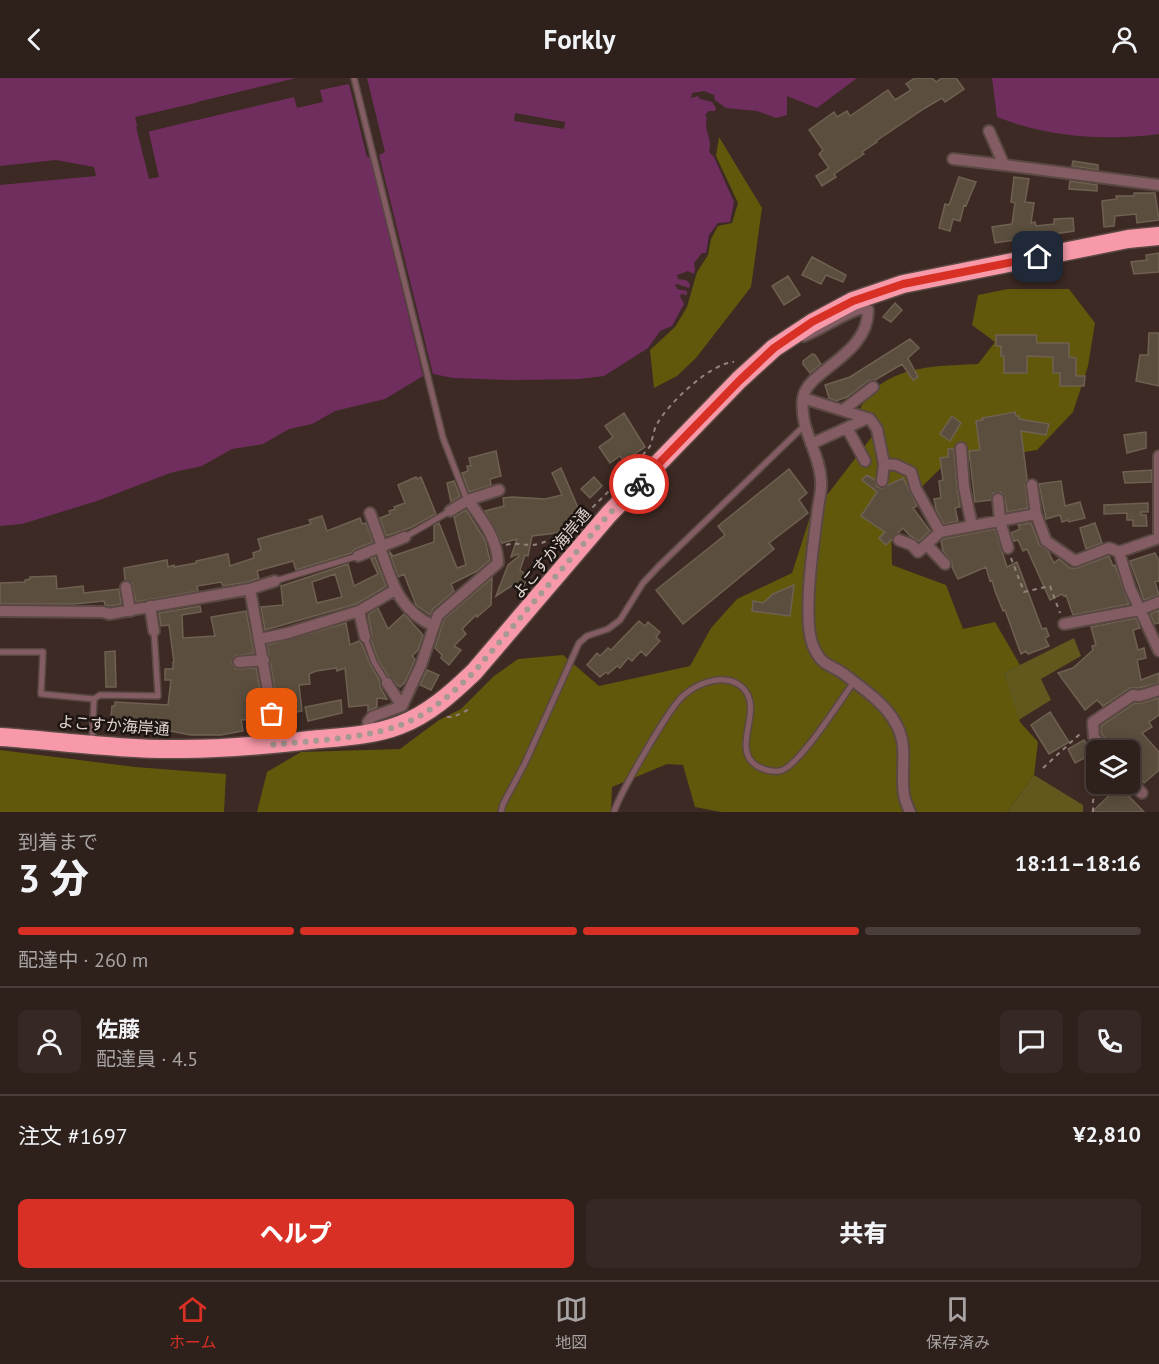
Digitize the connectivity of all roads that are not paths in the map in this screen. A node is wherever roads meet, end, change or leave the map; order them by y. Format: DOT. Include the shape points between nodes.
graph roads {
  1 [pos="354,78"];
  2 [pos="989,131"];
  3 [pos="953,159"];
  4 [pos="1004,165"];
  5 [pos="1159,185"];
  6 [pos="1159,236"];
  7 [pos="774,348"];
  8 [pos="873,387"];
  9 [pos="803,398"];
  10 [pos="843,410"];
  11 [pos="867,418"];
  12 [pos="804,426"];
  13 [pos="847,428"];
  14 [pos="811,444"];
  15 [pos="961,448"];
  16 [pos="1159,456"];
  17 [pos="865,461"];
  18 [pos="884,464"];
  19 [pos="882,481"];
  20 [pos="1032,484"];
  21 [pos="499,490"];
  22 [pos="998,499"];
  23 [pos="468,500"];
  24 [pos="450,511"];
  25 [pos="370,513"];
  26 [pos="1036,514"];
  27 [pos="1000,521"];
  28 [pos="972,526"];
  29 [pos="940,532"];
  30 [pos="405,537"];
  31 [pos="1159,538"];
  32 [pos="899,540"];
  33 [pos="927,544"];
  34 [pos="381,547"];
  35 [pos="1008,548"];
  36 [pos="1119,552"];
  37 [pos="358,556"];
  38 [pos="945,564"];
  39 [pos="275,581"];
  40 [pos="126,587"];
  41 [pos="250,589"];
  42 [pos="395,590"];
  43 [pos="1159,602"];
  44 [pos="150,606"];
  45 [pos="0,610"];
  46 [pos="1139,610"];
  47 [pos="130,611"];
  48 [pos="359,611"];
  49 [pos="1065,624"];
  50 [pos="434,626"];
  51 [pos="154,631"];
  52 [pos="364,637"];
  53 [pos="260,639"];
  54 [pos="1158,649"];
  55 [pos="0,652"];
  56 [pos="264,660"];
  57 [pos="239,662"];
  58 [pos="854,682"];
  59 [pos="387,683"];
  60 [pos="1159,690"];
  61 [pos="94,699"];
  62 [pos="402,706"];
  63 [pos="369,733"];
  64 [pos="0,737"];
  65 [pos="1096,740"];
  66 [pos="92,744"];
  67 [pos="272,745"];
  68 [pos="501,812"];
  69 [pos="614,812"];
  70 [pos="910,812"];
  1 -- 23 [label="lane" via="443,438"];
  2 -- 4 [label="street"];
  3 -- 4 [label="street"];
  4 -- 5 [label="street"];
  6 -- 7 [label="highway, よこすか海岸通" via="903,284 853,301"];
  7 -- 9 [label="street" via="826,327 855,310 868,310 862,334 844,357 805,387"];
  7 -- 63 [label="highway, よこすか海岸通" via="609,514 450,696 412,720"];
  8 -- 10 [label="street"];
  9 -- 10 [label="street"];
  9 -- 12 [label="street"];
  10 -- 11 [label="street"];
  11 -- 13 [label="street"];
  11 -- 18 [label="street" via="877,429"];
  12 -- 14 [label="street"];
  12 -- 68 [label="lane" via="659,566 643,583 620,620 579,643"];
  13 -- 14 [label="street"];
  13 -- 17 [label="street"];
  14 -- 58 [label="street" via="821,481 808,629 813,648 824,664"];
  15 -- 28 [label="street"];
  16 -- 31 [label="street"];
  18 -- 19 [label="street"];
  18 -- 29 [label="street" via="911,472"];
  20 -- 26 [label="street"];
  21 -- 23 [label="street"];
  22 -- 27 [label="street"];
  23 -- 24 [label="street"];
  23 -- 50 [label="street" via="498,548 498,563 438,615"];
  24 -- 30 [label="lane"];
  25 -- 34 [label="street"];
  26 -- 27 [label="street"];
  26 -- 36 [label="street" via="1046,541 1075,561 1109,548"];
  27 -- 28 [label="street"];
  27 -- 35 [label="street"];
  28 -- 29 [label="street"];
  29 -- 33 [label="street"];
  30 -- 34 [label="street"];
  31 -- 36 [label="street"];
  32 -- 33 [label="street" via="918,552"];
  33 -- 38 [label="street"];
  34 -- 37 [label="street"];
  34 -- 42 [label="street"];
  36 -- 46 [label="street"];
  37 -- 39 [label="lane"];
  39 -- 41 [label="street"];
  40 -- 47 [label="street"];
  41 -- 44 [label="street"];
  41 -- 53 [label="street"];
  42 -- 48 [label="street"];
  42 -- 50 [label="street" via="419,620"];
  43 -- 46 [label="street"];
  44 -- 47 [label="street"];
  44 -- 51 [label="street"];
  45 -- 47 [label="street" via="109,614"];
  46 -- 49 [label="street"];
  46 -- 54 [label="street"];
  48 -- 52 [label="street"];
  48 -- 53 [label="street"];
  50 -- 62 [label="street"];
  51 -- 61 [label="lane" via="158,696 100,695"];
  52 -- 59 [label="lane"];
  53 -- 56 [label="street"];
  55 -- 61 [label="lane" via="43,652 41,694"];
  56 -- 57 [label="street"];
  56 -- 67 [label="street"];
  58 -- 69 [label="lane" via="802,754 783,771 763,770 747,754 751,714 744,688 722,680 695,688 682,696 665,720"];
  58 -- 70 [label="street" via="896,722 903,740 904,796"];
  59 -- 62 [label="street"];
  60 -- 65 [label="street" via="1133,695 1093,722"];
  61 -- 66 [label="lane"];
  62 -- 63 [label="street" via="372,717 368,722"];
  63 -- 67 [label="highway, よこすか海岸通"];
  64 -- 66 [label="highway, よこすか海岸通"];
  66 -- 67 [label="highway, よこすか海岸通" via="182,749"];
}
